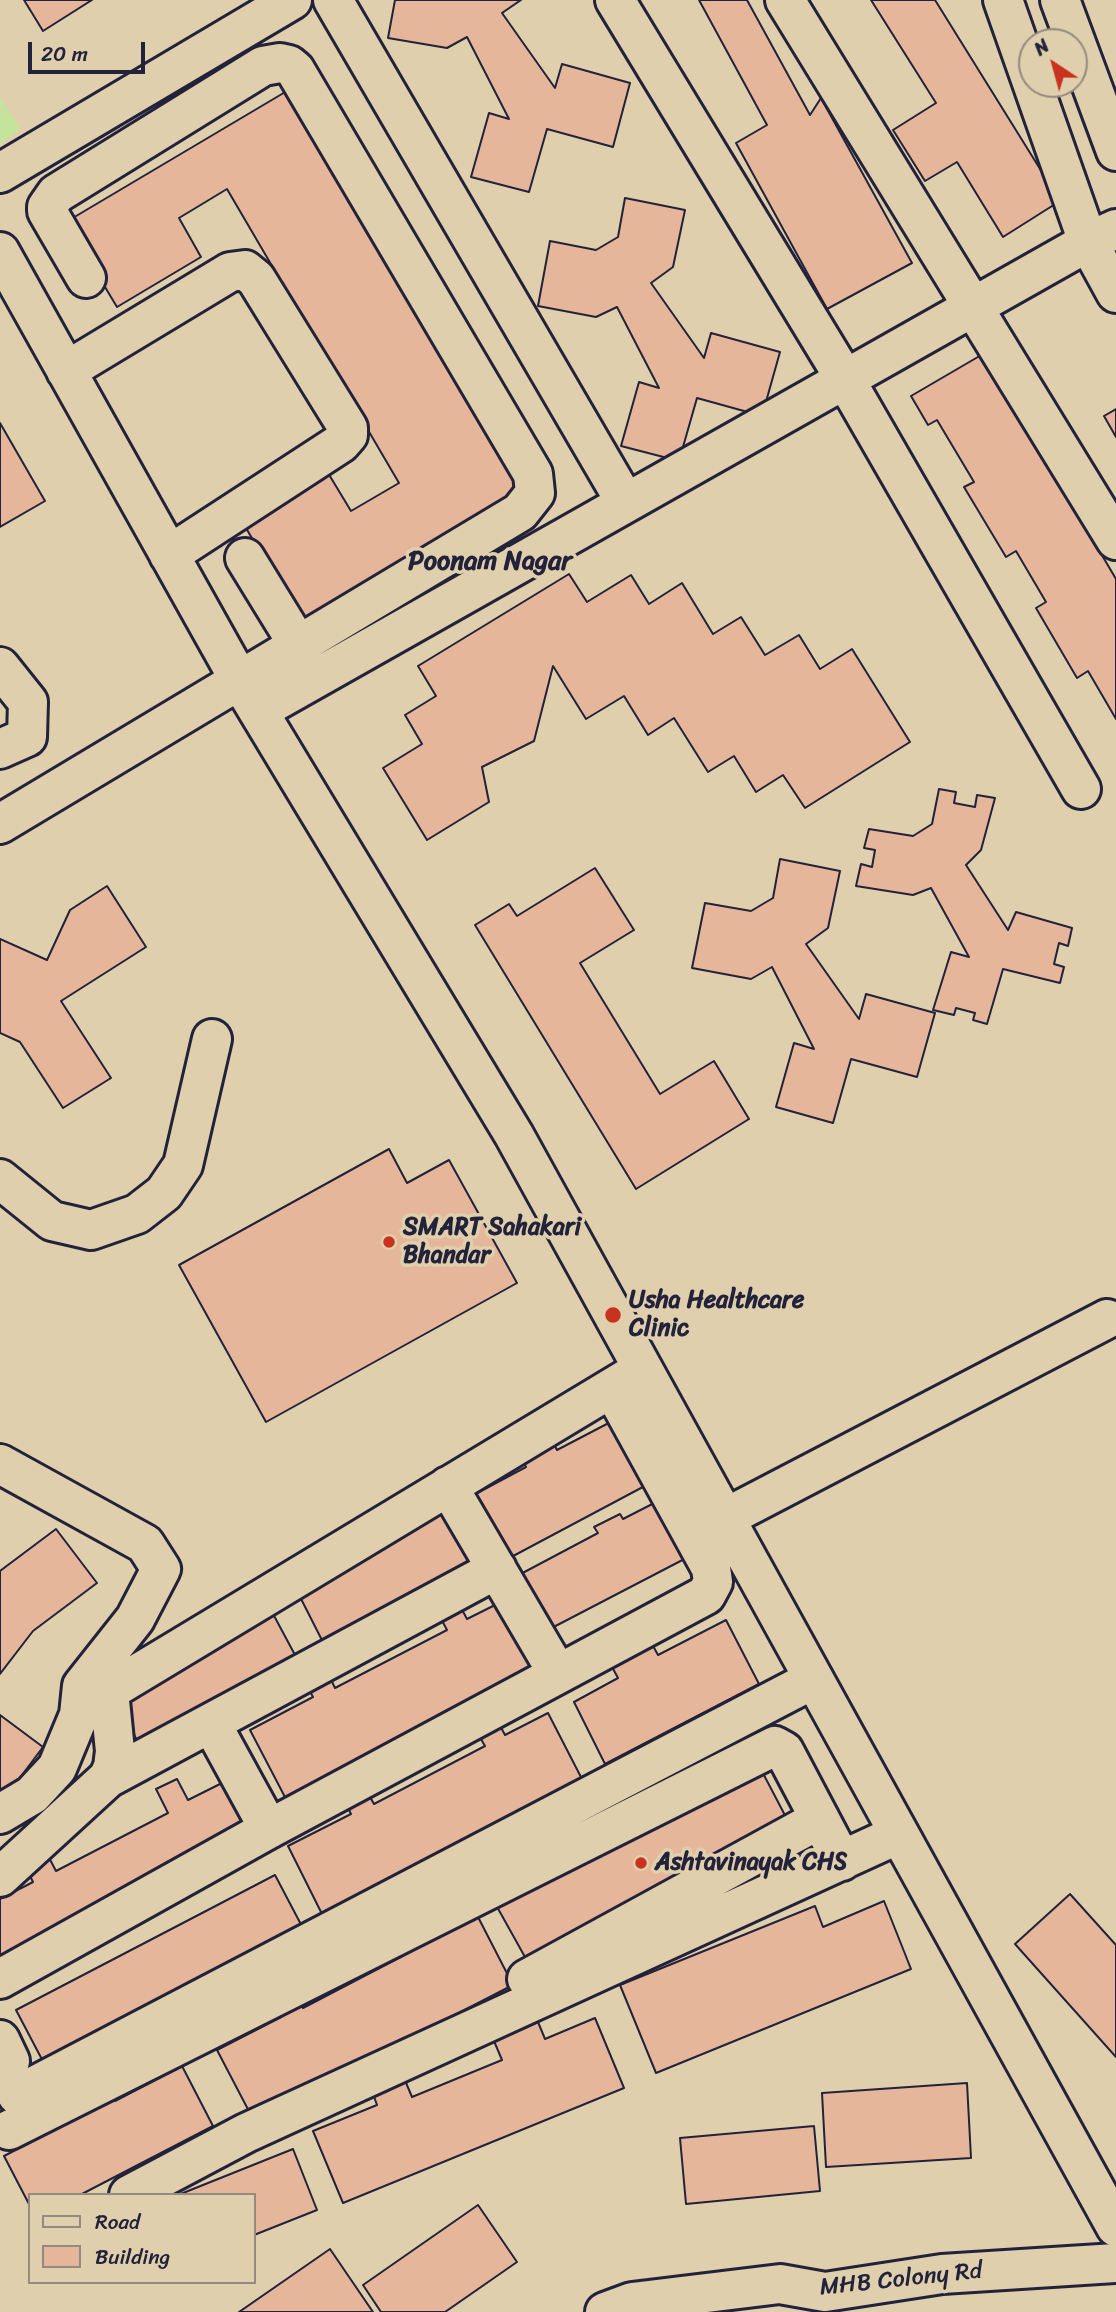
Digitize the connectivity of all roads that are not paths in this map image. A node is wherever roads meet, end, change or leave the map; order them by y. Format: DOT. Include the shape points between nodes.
graph roads {
  1 [pos="292,0"];
  2 [pos="333,0"];
  3 [pos="615,0"];
  4 [pos="785,0"];
  5 [pos="1003,0"];
  6 [pos="1060,0"];
  7 [pos="1116,151"];
  8 [pos="0,173"];
  9 [pos="1102,235"];
  10 [pos="0,252"];
  11 [pos="86,278"];
  12 [pos="1116,293"];
  13 [pos="972,308"];
  14 [pos="66,371"];
  15 [pos="845,379"];
  16 [pos="626,503"];
  17 [pos="1116,540"];
  18 [pos="169,555"];
  19 [pos="245,558"];
  20 [pos="299,646"];
  21 [pos="0,667"];
  22 [pos="249,696"];
  23 [pos="0,749"];
  24 [pos="1081,789"];
  25 [pos="0,824"];
  26 [pos="212,1040"];
  27 [pos="0,1179"];
  28 [pos="1107,1319"];
  29 [pos="628,1378"];
  30 [pos="0,1464"];
  31 [pos="448,1486"];
  32 [pos="725,1518"];
  33 [pos="497,1569"];
  34 [pos="558,1674"];
  35 [pos="814,1679"];
  36 [pos="211,1723"];
  37 [pos="108,1778"];
  38 [pos="0,1814"];
  39 [pos="820,1819"];
  40 [pos="270,1829"];
  41 [pos="899,1834"];
  42 [pos="842,1861"];
  43 [pos="0,1877"];
  44 [pos="0,1979"];
  45 [pos="0,2040"];
  46 [pos="9,2099"];
  47 [pos="246,2133"];
  48 [pos="133,2193"];
  49 [pos="1116,2227"];
  50 [pos="1116,2263"];
  51 [pos="606,2312"];
  1 -- 8 [label="street"];
  2 -- 16 [label="street"];
  3 -- 15 [label="street"];
  4 -- 13 [label="street"];
  5 -- 9 [label="street"];
  6 -- 7 [label="street"];
  9 -- 12 [label="street"];
  9 -- 13 [label="street"];
  10 -- 14 [label="street"];
  11 -- 20 [label="street" via="47,211 56,194 263,66 280,63 295,70 536,485 520,512"];
  13 -- 15 [label="street"];
  13 -- 17 [label="street"];
  14 -- 18 [label="street"];
  14 -- 18 [label="street" via="230,272 245,270 256,279 348,428 341,443"];
  15 -- 16 [label="street"];
  15 -- 24 [label="street"];
  16 -- 22 [label="street"];
  18 -- 22 [label="street"];
  19 -- 20 [label="street"];
  20 -- 22 [label="street"];
  21 -- 23 [label="street" via="28,702 27,737"];
  22 -- 25 [label="street"];
  22 -- 29 [label="street" via="514,1135"];
  26 -- 27 [label="street" via="183,1165 163,1193 137,1214 91,1230 52,1221"];
  28 -- 32 [label="street"];
  29 -- 31 [label="street"];
  29 -- 32 [label="street"];
  29 -- 34 [label="street" via="711,1568 713,1582 698,1600"];
  30 -- 38 [label="street" via="145,1544 161,1569 135,1619 82,1686 79,1715 57,1768 32,1795"];
  31 -- 33 [label="street"];
  31 -- 37 [label="street" via="114,1688 110,1701 115,1751"];
  32 -- 35 [label="street"];
  33 -- 34 [label="street"];
  33 -- 36 [label="street"];
  34 -- 40 [label="street"];
  35 -- 41 [label="street"];
  35 -- 46 [label="street"];
  36 -- 37 [label="street"];
  36 -- 40 [label="street"];
  37 -- 43 [label="street"];
  39 -- 42 [label="street"];
  39 -- 46 [label="street" via="784,1751 775,1746"];
  39 -- 47 [label="street"];
  40 -- 44 [label="street"];
  41 -- 42 [label="street"];
  41 -- 49 [label="street"];
  42 -- 47 [label="street"];
  45 -- 46 [label="street" via="10,2061"];
  47 -- 48 [label="street"];
  50 -- 51 [label="street, MHB Colony Rd" via="942,2274 825,2292 780,2284 632,2302"];
}
